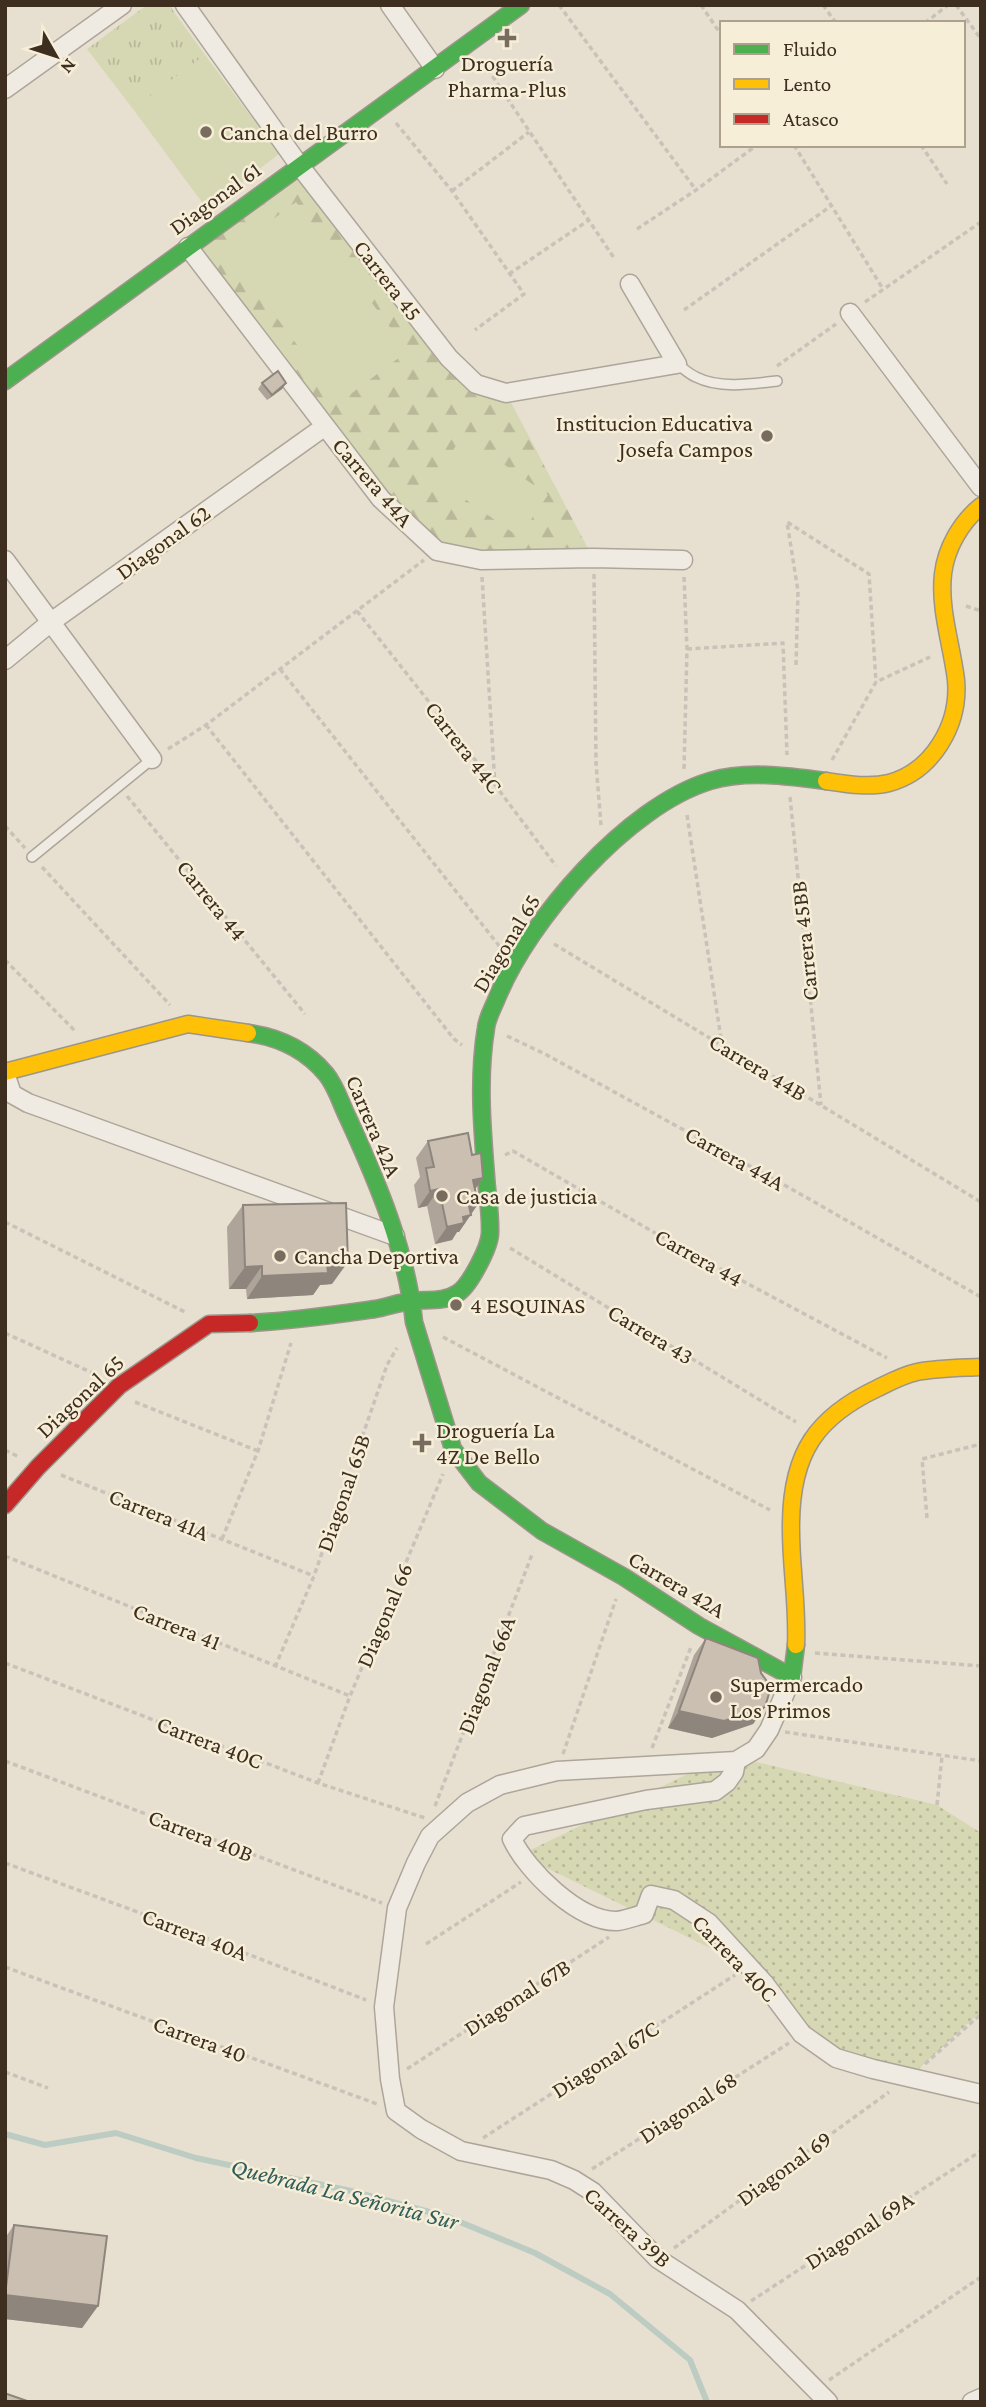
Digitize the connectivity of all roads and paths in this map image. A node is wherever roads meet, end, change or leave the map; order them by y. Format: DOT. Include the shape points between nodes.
graph roads {
  1 [pos="122,5"];
  2 [pos="185,5"];
  3 [pos="390,5"];
  4 [pos="522,5"];
  5 [pos="559,5"];
  6 [pos="701,5"];
  7 [pos="823,5"];
  8 [pos="948,5"];
  9 [pos="956,5"];
  10 [pos="835,21"];
  11 [pos="928,21"];
  12 [pos="720,33"];
  13 [pos="981,39"];
  14 [pos="470,43"];
  15 [pos="435,69"];
  16 [pos="5,89"];
  17 [pos="383,107"];
  18 [pos="529,132"];
  19 [pos="754,147"];
  20 [pos="795,147"];
  21 [pos="922,147"];
  22 [pos="299,165"];
  23 [pos="947,184"];
  24 [pos="696,190"];
  25 [pos="452,191"];
  26 [pos="831,206"];
  27 [pos="589,219"];
  28 [pos="981,222"];
  29 [pos="637,229"];
  30 [pos="188,247"];
  31 [pos="614,258"];
  32 [pos="509,274"];
  33 [pos="630,284"];
  34 [pos="883,289"];
  35 [pos="684,310"];
  36 [pos="850,313"];
  37 [pos="475,330"];
  38 [pos="677,364"];
  39 [pos="775,368"];
  40 [pos="5,381"];
  41 [pos="776,381"];
  42 [pos="324,427"];
  43 [pos="981,487"];
  44 [pos="981,506"];
  45 [pos="437,551"];
  46 [pos="593,558"];
  47 [pos="5,560"];
  48 [pos="683,560"];
  49 [pos="481,561"];
  50 [pos="357,611"];
  51 [pos="51,622"];
  52 [pos="951,648"];
  53 [pos="687,649"];
  54 [pos="5,660"];
  55 [pos="796,665"];
  56 [pos="280,669"];
  57 [pos="876,682"];
  58 [pos="206,725"];
  59 [pos="152,759"];
  60 [pos="787,776"];
  61 [pos="820,780"];
  62 [pos="495,785"];
  63 [pos="119,786"];
  64 [pos="684,791"];
  65 [pos="5,826"];
  66 [pos="604,850"];
  67 [pos="33,857"];
  68 [pos="570,884"];
  69 [pos="535,932"];
  70 [pos="5,960"];
  71 [pos="514,964"];
  72 [pos="305,1014"];
  73 [pos="188,1024"];
  74 [pos="486,1026"];
  75 [pos="722,1045"];
  76 [pos="94,1050"];
  77 [pos="482,1062"];
  78 [pos="5,1072"];
  79 [pos="821,1105"];
  80 [pos="486,1162"];
  81 [pos="981,1202"];
  82 [pos="5,1222"];
  83 [pos="395,1236"];
  84 [pos="490,1236"];
  85 [pos="981,1297"];
  86 [pos="412,1301"];
  87 [pos="298,1321"];
  88 [pos="414,1322"];
  89 [pos="209,1324"];
  90 [pos="978,1364"];
  91 [pos="914,1372"];
  92 [pos="813,1433"];
  93 [pos="981,1444"];
  94 [pos="453,1449"];
  95 [pos="5,1450"];
  96 [pos="38,1466"];
  97 [pos="5,1505"];
  98 [pos="927,1518"];
  99 [pos="791,1521"];
  100 [pos="542,1531"];
  101 [pos="222,1539"];
  102 [pos="5,1556"];
  103 [pos="314,1576"];
  104 [pos="624,1577"];
  105 [pos="699,1626"];
  106 [pos="797,1652"];
  107 [pos="5,1663"];
  108 [pos="981,1666"];
  109 [pos="275,1667"];
  110 [pos="792,1677"];
  111 [pos="350,1696"];
  112 [pos="769,1730"];
  113 [pos="942,1756"];
  114 [pos="5,1761"];
  115 [pos="736,1761"];
  116 [pos="981,1761"];
  117 [pos="646,1764"];
  118 [pos="557,1770"];
  119 [pos="318,1783"];
  120 [pos="937,1805"];
  121 [pos="437,1822"];
  122 [pos="5,1863"];
  123 [pos="537,1871"];
  124 [pos="397,1908"];
  125 [pos="610,1937"];
  126 [pos="426,1944"];
  127 [pos="5,1967"];
  128 [pos="749,1967"];
  129 [pos="384,2007"];
  130 [pos="981,2014"];
  131 [pos="802,2034"];
  132 [pos="5,2072"];
  133 [pos="909,2078"];
  134 [pos="390,2079"];
  135 [pos="48,2088"];
  136 [pos="981,2094"];
  137 [pos="396,2111"];
  138 [pos="461,2151"];
  139 [pos="981,2151"];
  140 [pos="574,2180"];
  141 [pos="658,2259"];
  142 [pos="981,2277"];
  143 [pos="737,2310"];
  144 [pos="821,2396"];
  145 [pos="981,2398"];
  146 [pos="972,2402"];
  1 -- 16 [label="street"];
  2 -- 22 [label="street, Carrera 45"];
  3 -- 15 [label="street"];
  4 -- 14 [label="street, Diagonal 61"];
  5 -- 24 [label="path"];
  6 -- 12 [label="path"];
  7 -- 10 [label="path"];
  8 -- 11 [label="path"];
  9 -- 13 [label="path"];
  14 -- 15 [label="street, Diagonal 61"];
  14 -- 18 [label="path"];
  15 -- 17 [label="street, Diagonal 61"];
  17 -- 22 [label="street, Diagonal 61"];
  17 -- 25 [label="path"];
  18 -- 25 [label="path"];
  18 -- 27 [label="path"];
  19 -- 24 [label="path"];
  20 -- 26 [label="path"];
  21 -- 23 [label="path"];
  22 -- 30 [label="street, Diagonal 61"];
  22 -- 38 [label="street, Carrera 45" via="449,358 476,384 506,393"];
  24 -- 29 [label="path"];
  25 -- 32 [label="path"];
  26 -- 34 [label="path"];
  26 -- 35 [label="path"];
  27 -- 31 [label="path"];
  27 -- 32 [label="path"];
  28 -- 34 [label="path"];
  30 -- 40 [label="street, Diagonal 61"];
  30 -- 42 [label="street, Carrera 44A"];
  32 -- 37 [label="path" via="524,295"];
  33 -- 38 [label="street"];
  34 -- 36 [label="path"];
  36 -- 39 [label="path"];
  36 -- 43 [label="street"];
  38 -- 41 [label="lane" via="711,382"];
  42 -- 45 [label="street, Carrera 44A" via="381,499"];
  42 -- 51 [label="street, Diagonal 62"];
  44 -- 52 [label="street, Diagonal 65" via="967,517 943,573"];
  45 -- 49 [label="street"];
  45 -- 50 [label="path"];
  46 -- 48 [label="street"];
  46 -- 49 [label="street"];
  46 -- 66 [label="path" via="596,763"];
  47 -- 51 [label="street"];
  48 -- 53 [label="path"];
  49 -- 62 [label="path"];
  50 -- 56 [label="path"];
  50 -- 62 [label="path, Carrera 44C"];
  51 -- 54 [label="street, Diagonal 62"];
  51 -- 59 [label="street"];
  52 -- 57 [label="path"];
  52 -- 61 [label="street, Diagonal 65" via="954,707 948,732 931,758 909,776 887,784"];
  53 -- 60 [label="path, Carrera 45BB" via="783,643"];
  53 -- 64 [label="path"];
  55 -- 57 [label="path" via="798,591 787,522 869,574"];
  56 -- 58 [label="path"];
  56 -- 71 [label="path"];
  57 -- 61 [label="path"];
  58 -- 59 [label="path"];
  58 -- 77 [label="path" via="454,1038"];
  59 -- 63 [label="lane"];
  60 -- 61 [label="street, Diagonal 65"];
  60 -- 64 [label="street, Diagonal 65" via="712,779"];
  60 -- 79 [label="path, Carrera 45BB"];
  62 -- 68 [label="path, Carrera 44C"];
  63 -- 67 [label="lane"];
  63 -- 72 [label="path, Carrera 44"];
  64 -- 66 [label="street, Diagonal 65"];
  64 -- 75 [label="path"];
  65 -- 67 [label="path"];
  66 -- 68 [label="street, Diagonal 65"];
  67 -- 73 [label="path"];
  68 -- 69 [label="street, Diagonal 65"];
  69 -- 71 [label="street, Diagonal 65"];
  69 -- 75 [label="path, Carrera 44B"];
  70 -- 76 [label="path"];
  71 -- 74 [label="street, Diagonal 65"];
  73 -- 76 [label="street, Carrera 42A"];
  73 -- 83 [label="street, Carrera 42A" via="269,1036 305,1053 328,1076"];
  74 -- 77 [label="street, Diagonal 65"];
  74 -- 85 [label="path, Carrera 44A" via="545,1054"];
  75 -- 79 [label="path, Carrera 44B"];
  76 -- 78 [label="street, Carrera 42A"];
  77 -- 80 [label="street, Diagonal 65"];
  78 -- 83 [label="street" via="12,1094 28,1103"];
  79 -- 81 [label="path, Carrera 44B"];
  80 -- 84 [label="street, Diagonal 65"];
  80 -- 91 [label="path, Carrera 44" via="513,1151 690,1253"];
  82 -- 89 [label="path"];
  83 -- 86 [label="street, Carrera 42A"];
  84 -- 86 [label="street, Diagonal 65" via="477,1268 458,1293 433,1302"];
  84 -- 92 [label="path, Carrera 43"];
  86 -- 87 [label="street, Diagonal 65"];
  86 -- 88 [label="street, Carrera 42A"];
  87 -- 89 [label="street, Diagonal 65"];
  87 -- 101 [label="path" via="258,1451"];
  88 -- 94 [label="street, Carrera 42A"];
  88 -- 99 [label="path"];
  88 -- 103 [label="path, Diagonal 65B" via="387,1365"];
  89 -- 96 [label="street, Diagonal 65" via="119,1385"];
  90 -- 91 [label="street, Carrera 40C"];
  91 -- 92 [label="street, Carrera 40C" via="862,1394"];
  92 -- 99 [label="street, Carrera 40C" via="798,1460"];
  93 -- 98 [label="path" via="922,1459"];
  94 -- 100 [label="street, Carrera 42A" via="479,1483"];
  94 -- 111 [label="path, Diagonal 66"];
  95 -- 96 [label="path, Carrera 41A"];
  96 -- 97 [label="street, Diagonal 65"];
  96 -- 101 [label="path, Carrera 41A"];
  99 -- 106 [label="street, Carrera 40C"];
  100 -- 104 [label="street, Carrera 42A"];
  100 -- 121 [label="path, Diagonal 66A"];
  101 -- 103 [label="path, Carrera 41A"];
  102 -- 109 [label="path, Carrera 41"];
  103 -- 109 [label="path, Diagonal 65B"];
  104 -- 105 [label="street, Carrera 42A"];
  104 -- 118 [label="path"];
  105 -- 110 [label="street, Carrera 42A"];
  105 -- 117 [label="path"];
  106 -- 108 [label="path"];
  106 -- 110 [label="street, Carrera 40C"];
  107 -- 119 [label="path, Carrera 40C"];
  109 -- 111 [label="path, Carrera 41"];
  110 -- 112 [label="street, Carrera 40C"];
  111 -- 119 [label="path, Diagonal 66"];
  112 -- 113 [label="path"];
  112 -- 115 [label="street, Carrera 40C" via="756,1749"];
  113 -- 116 [label="path"];
  113 -- 120 [label="path"];
  114 -- 124 [label="path, Carrera 40B"];
  115 -- 117 [label="street"];
  115 -- 123 [label="street, Carrera 40C" via="727,1782 715,1791 646,1800 524,1826 512,1839 520,1856"];
  117 -- 118 [label="street"];
  118 -- 121 [label="street" via="500,1785"];
  119 -- 121 [label="path, Carrera 40C"];
  121 -- 124 [label="street"];
  122 -- 129 [label="path, Carrera 40A"];
  123 -- 126 [label="path"];
  123 -- 128 [label="street, Carrera 40C" via="551,1890 587,1914 617,1921 644,1914 651,1895 674,1900 709,1923"];
  124 -- 129 [label="street"];
  125 -- 134 [label="path, Diagonal 67B"];
  127 -- 137 [label="path, Carrera 40"];
  128 -- 131 [label="street, Carrera 40C"];
  128 -- 138 [label="path, Diagonal 67C"];
  129 -- 134 [label="street"];
  130 -- 133 [label="path, Diagonal 69"];
  131 -- 133 [label="street, Carrera 40C" via="836,2058"];
  131 -- 140 [label="path, Diagonal 68"];
  132 -- 135 [label="path"];
  133 -- 136 [label="street, Carrera 40C"];
  133 -- 141 [label="path, Diagonal 69"];
  134 -- 137 [label="street"];
  137 -- 138 [label="street, Carrera 39B"];
  138 -- 140 [label="street, Carrera 39B" via="551,2170"];
  139 -- 143 [label="path, Diagonal 69A"];
  140 -- 141 [label="street, Carrera 39B" via="593,2192"];
  141 -- 143 [label="street, Carrera 39B"];
  142 -- 144 [label="path"];
  143 -- 144 [label="street, Carrera 39B"];
  145 -- 146 [label="street"];
}
